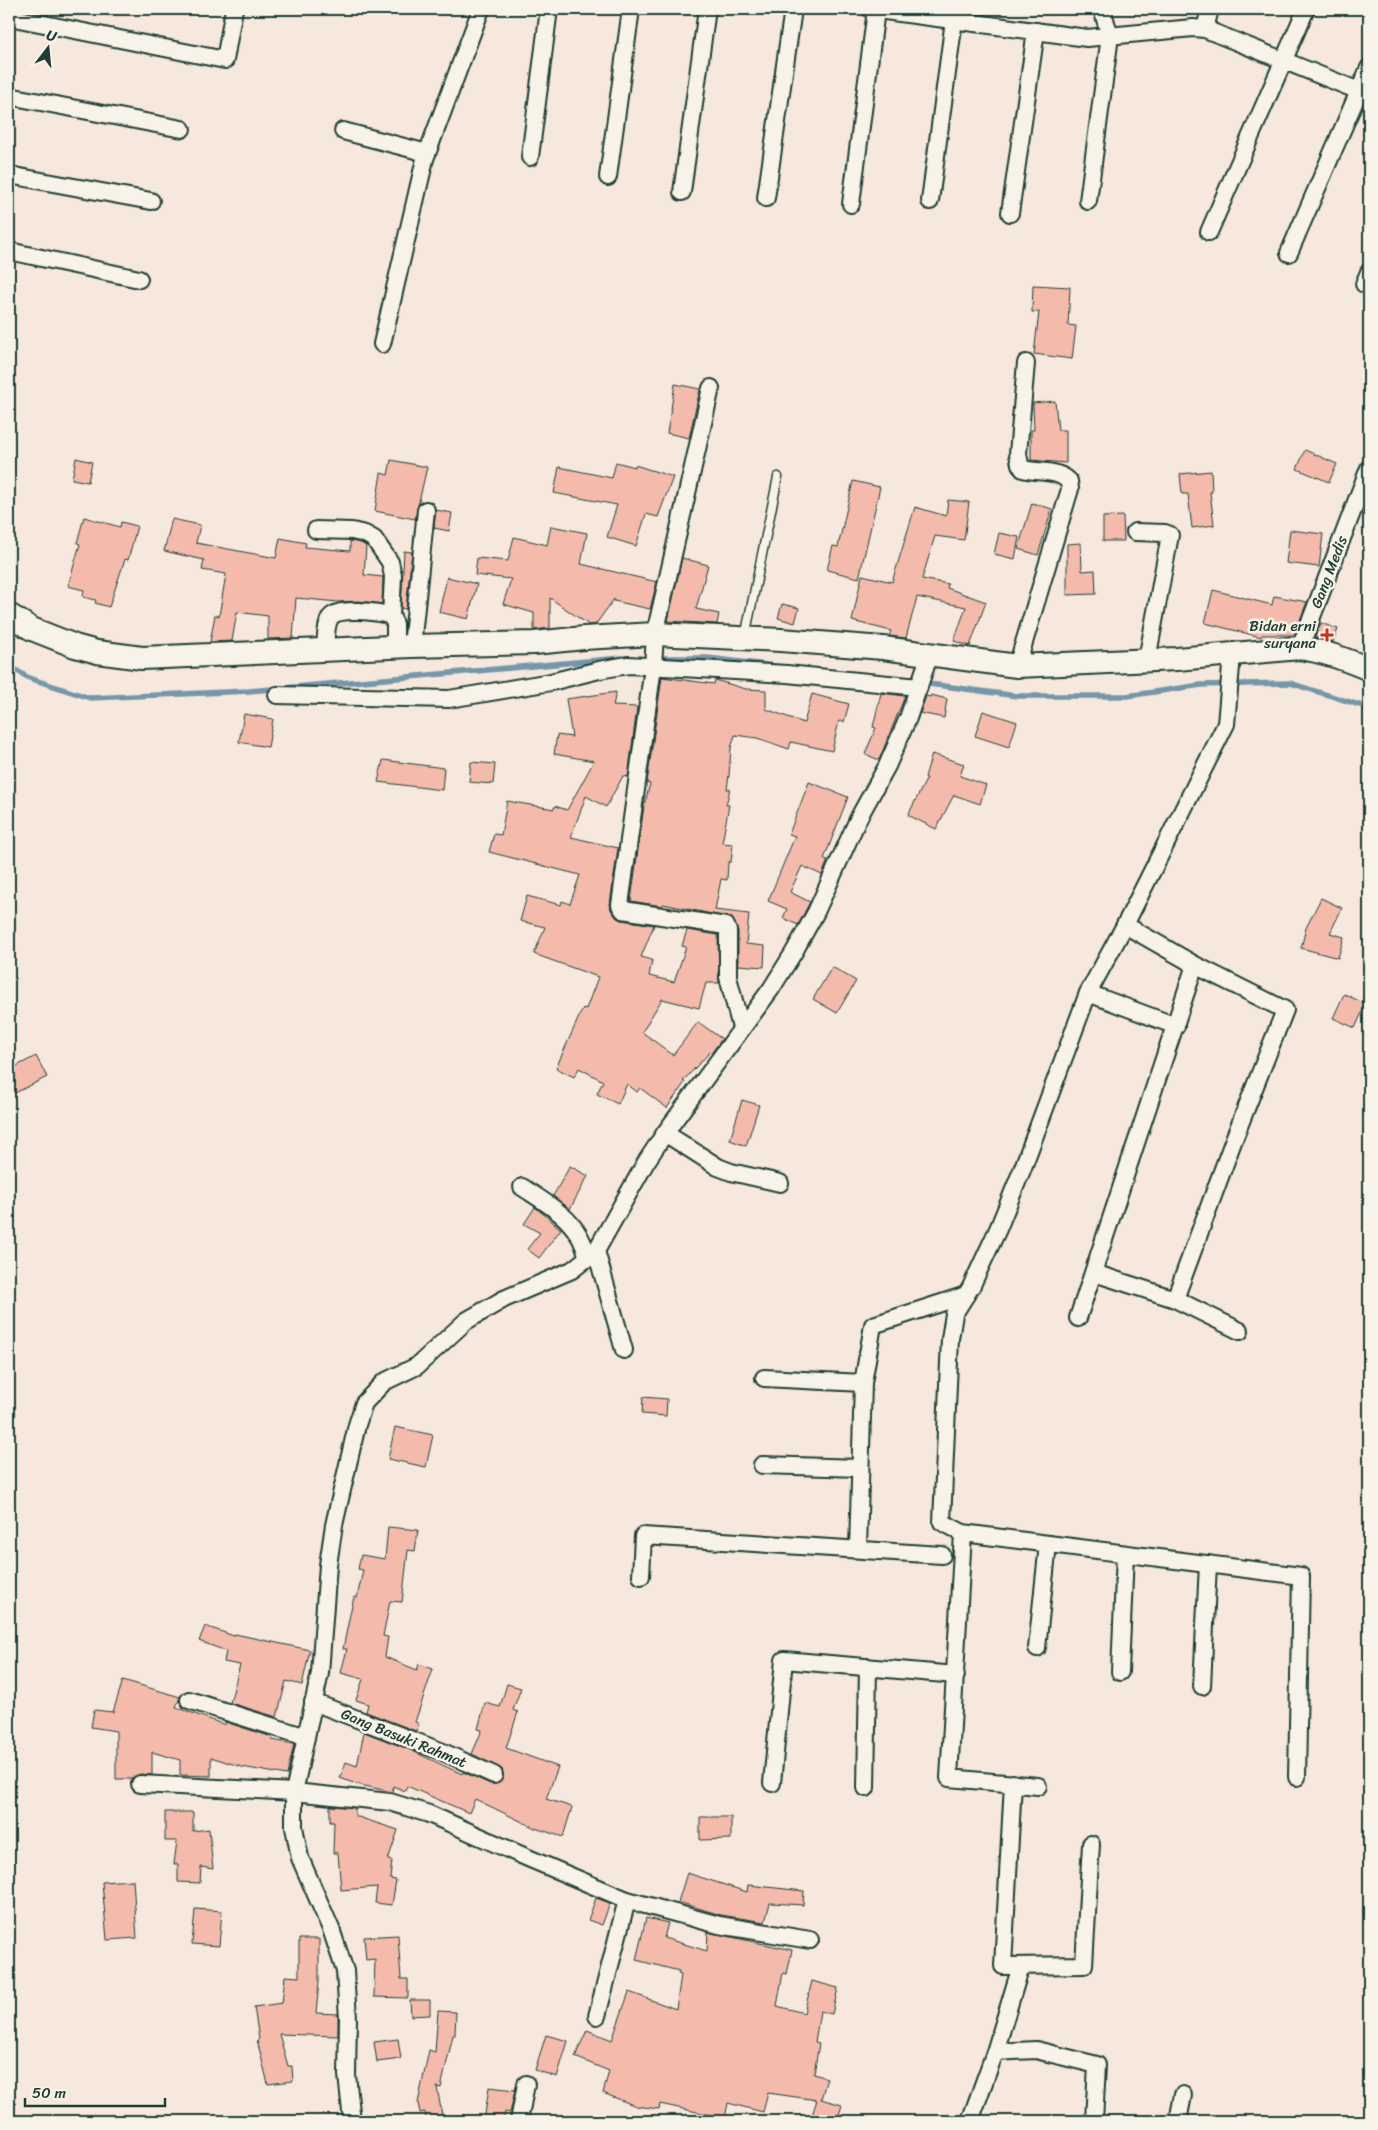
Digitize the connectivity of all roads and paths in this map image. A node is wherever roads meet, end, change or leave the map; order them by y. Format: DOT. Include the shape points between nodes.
graph roads {
  1 [pos="234,9"];
  2 [pos="481,9"];
  3 [pos="549,9"];
  4 [pos="632,9"];
  5 [pos="707,9"];
  6 [pos="793,9"];
  7 [pos="873,9"];
  8 [pos="1102,9"];
  9 [pos="1210,9"];
  10 [pos="1306,9"];
  11 [pos="9,17"];
  12 [pos="954,20"];
  13 [pos="1205,29"];
  14 [pos="1036,32"];
  15 [pos="1110,36"];
  16 [pos="1283,62"];
  17 [pos="1369,68"];
  18 [pos="1364,93"];
  19 [pos="9,96"];
  20 [pos="182,129"];
  21 [pos="343,130"];
  22 [pos="427,153"];
  23 [pos="530,157"];
  24 [pos="9,175"];
  25 [pos="608,177"];
  26 [pos="682,192"];
  27 [pos="766,198"];
  28 [pos="151,201"];
  29 [pos="930,201"];
  30 [pos="1088,201"];
  31 [pos="851,204"];
  32 [pos="1010,213"];
  33 [pos="1209,232"];
  34 [pos="9,251"];
  35 [pos="1289,253"];
  36 [pos="139,279"];
  37 [pos="382,344"];
  38 [pos="1026,363"];
  39 [pos="711,388"];
  40 [pos="1369,468"];
  41 [pos="778,477"];
  42 [pos="426,510"];
  43 [pos="316,530"];
  44 [pos="1135,532"];
  45 [pos="9,615"];
  46 [pos="391,616"];
  47 [pos="655,639"];
  48 [pos="745,639"];
  49 [pos="404,646"];
  50 [pos="1300,648"];
  51 [pos="325,650"];
  52 [pos="1232,655"];
  53 [pos="928,660"];
  54 [pos="1147,660"];
  55 [pos="654,665"];
  56 [pos="1017,666"];
  57 [pos="1369,670"];
  58 [pos="920,685"];
  59 [pos="277,696"];
  60 [pos="1125,925"];
  61 [pos="1195,965"];
  62 [pos="1088,993"];
  63 [pos="1176,1026"];
  64 [pos="742,1028"];
  65 [pos="666,1133"];
  66 [pos="780,1183"];
  67 [pos="522,1187"];
  68 [pos="592,1255"];
  69 [pos="1094,1273"];
  70 [pos="966,1294"];
  71 [pos="1175,1299"];
  72 [pos="1078,1318"];
  73 [pos="1240,1331"];
  74 [pos="624,1350"];
  75 [pos="764,1378"];
  76 [pos="863,1383"];
  77 [pos="762,1465"];
  78 [pos="860,1468"];
  79 [pos="963,1533"];
  80 [pos="1048,1544"];
  81 [pos="858,1548"];
  82 [pos="1125,1554"];
  83 [pos="942,1555"];
  84 [pos="1208,1564"];
  85 [pos="641,1576"];
  86 [pos="1037,1648"];
  87 [pos="868,1667"];
  88 [pos="1120,1672"];
  89 [pos="956,1675"];
  90 [pos="1202,1686"];
  91 [pos="189,1700"];
  92 [pos="313,1702"];
  93 [pos="306,1737"];
  94 [pos="494,1775"];
  95 [pos="1297,1777"];
  96 [pos="772,1783"];
  97 [pos="1013,1783"];
  98 [pos="140,1784"];
  99 [pos="1038,1786"];
  100 [pos="866,1788"];
  101 [pos="294,1792"];
  102 [pos="1091,1844"];
  103 [pos="627,1900"];
  104 [pos="810,1940"];
  105 [pos="1021,1966"];
  106 [pos="597,2016"];
  107 [pos="995,2052"];
  108 [pos="526,2084"];
  109 [pos="1183,2096"];
  110 [pos="352,2121"];
  111 [pos="519,2121"];
  112 [pos="970,2121"];
  113 [pos="1094,2121"];
  114 [pos="1178,2121"];
  1 -- 11 [label="street" via="225,60"];
  2 -- 22 [label="street"];
  3 -- 23 [label="street"];
  4 -- 25 [label="street"];
  5 -- 26 [label="street"];
  6 -- 27 [label="street"];
  7 -- 12 [label="street"];
  7 -- 31 [label="street"];
  8 -- 15 [label="street"];
  9 -- 13 [label="street"];
  10 -- 16 [label="street"];
  12 -- 14 [label="street"];
  12 -- 29 [label="street"];
  13 -- 15 [label="street"];
  13 -- 16 [label="street"];
  14 -- 15 [label="street" via="1086,38"];
  14 -- 32 [label="street"];
  15 -- 30 [label="street"];
  16 -- 18 [label="street"];
  16 -- 33 [label="street"];
  17 -- 18 [label="street"];
  18 -- 35 [label="street"];
  19 -- 20 [label="street"];
  21 -- 22 [label="street"];
  22 -- 37 [label="street"];
  24 -- 28 [label="street"];
  34 -- 36 [label="street"];
  38 -- 56 [label="street" via="1018,454 1020,464 1023,469 1058,473 1070,481 1070,489"];
  39 -- 47 [label="street"];
  40 -- 50 [label="street, Gang Medis"];
  41 -- 48 [label="lane"];
  42 -- 49 [label="street"];
  43 -- 46 [label="street" via="352,531 374,539 390,562"];
  44 -- 54 [label="street" via="1170,535"];
  45 -- 51 [label="street" via="53,639 119,656 164,658"];
  46 -- 49 [label="street"];
  46 -- 51 [label="street" via="336,612 330,618"];
  47 -- 48 [label="street"];
  47 -- 49 [label="street" via="584,638 534,643"];
  47 -- 55 [label="street"];
  48 -- 53 [label="street" via="844,645"];
  49 -- 51 [label="street"];
  50 -- 52 [label="street"];
  50 -- 57 [label="street" via="1351,661"];
  52 -- 54 [label="street"];
  52 -- 60 [label="street" via="1226,724"];
  53 -- 56 [label="street"];
  53 -- 58 [label="street"];
  54 -- 56 [label="street"];
  55 -- 58 [label="street"];
  55 -- 59 [label="street" via="618,667 449,699"];
  55 -- 64 [label="street" via="620,908 726,926 728,977"];
  58 -- 64 [label="street" via="887,766 859,817 816,912 784,970"];
  60 -- 61 [label="street"];
  60 -- 62 [label="street"];
  61 -- 63 [label="street"];
  61 -- 71 [label="street" via="1285,1010"];
  62 -- 63 [label="street"];
  62 -- 70 [label="street" via="1022,1170"];
  63 -- 69 [label="street"];
  64 -- 65 [label="street"];
  65 -- 66 [label="street" via="718,1167"];
  65 -- 68 [label="street"];
  67 -- 68 [label="street" via="562,1214"];
  68 -- 74 [label="street"];
  68 -- 92 [label="street" via="572,1270 504,1299 466,1321 417,1366 384,1382 367,1398 357,1425 334,1525 320,1673"];
  69 -- 71 [label="street"];
  69 -- 72 [label="street"];
  70 -- 76 [label="street" via="873,1324"];
  70 -- 79 [label="street" via="954,1314 950,1339 942,1522"];
  71 -- 73 [label="street"];
  75 -- 76 [label="street"];
  76 -- 78 [label="street"];
  77 -- 78 [label="street"];
  78 -- 81 [label="street"];
  79 -- 80 [label="street"];
  79 -- 89 [label="street"];
  80 -- 82 [label="street"];
  80 -- 86 [label="street"];
  81 -- 83 [label="street"];
  81 -- 85 [label="street" via="643,1536"];
  82 -- 84 [label="street"];
  82 -- 88 [label="street"];
  84 -- 90 [label="street"];
  84 -- 95 [label="street" via="1301,1576"];
  87 -- 89 [label="street"];
  87 -- 96 [label="street" via="784,1660"];
  87 -- 100 [label="street"];
  89 -- 97 [label="street" via="949,1778"];
  91 -- 93 [label="street"];
  92 -- 93 [label="street"];
  92 -- 94 [label="street, Gang Basuki Rahmat"];
  93 -- 101 [label="street"];
  97 -- 99 [label="street"];
  97 -- 105 [label="street" via="1003,1966"];
  98 -- 101 [label="street"];
  101 -- 103 [label="street" via="369,1799 410,1807"];
  101 -- 110 [label="street" via="297,1847 331,1929 344,1971 348,2019 347,2076"];
  102 -- 105 [label="street" via="1084,1965"];
  103 -- 104 [label="street" via="735,1929"];
  103 -- 106 [label="street"];
  105 -- 107 [label="street"];
  107 -- 112 [label="street"];
  107 -- 113 [label="street" via="1036,2050 1097,2065"];
  108 -- 111 [label="street"];
  109 -- 114 [label="street"];
}
